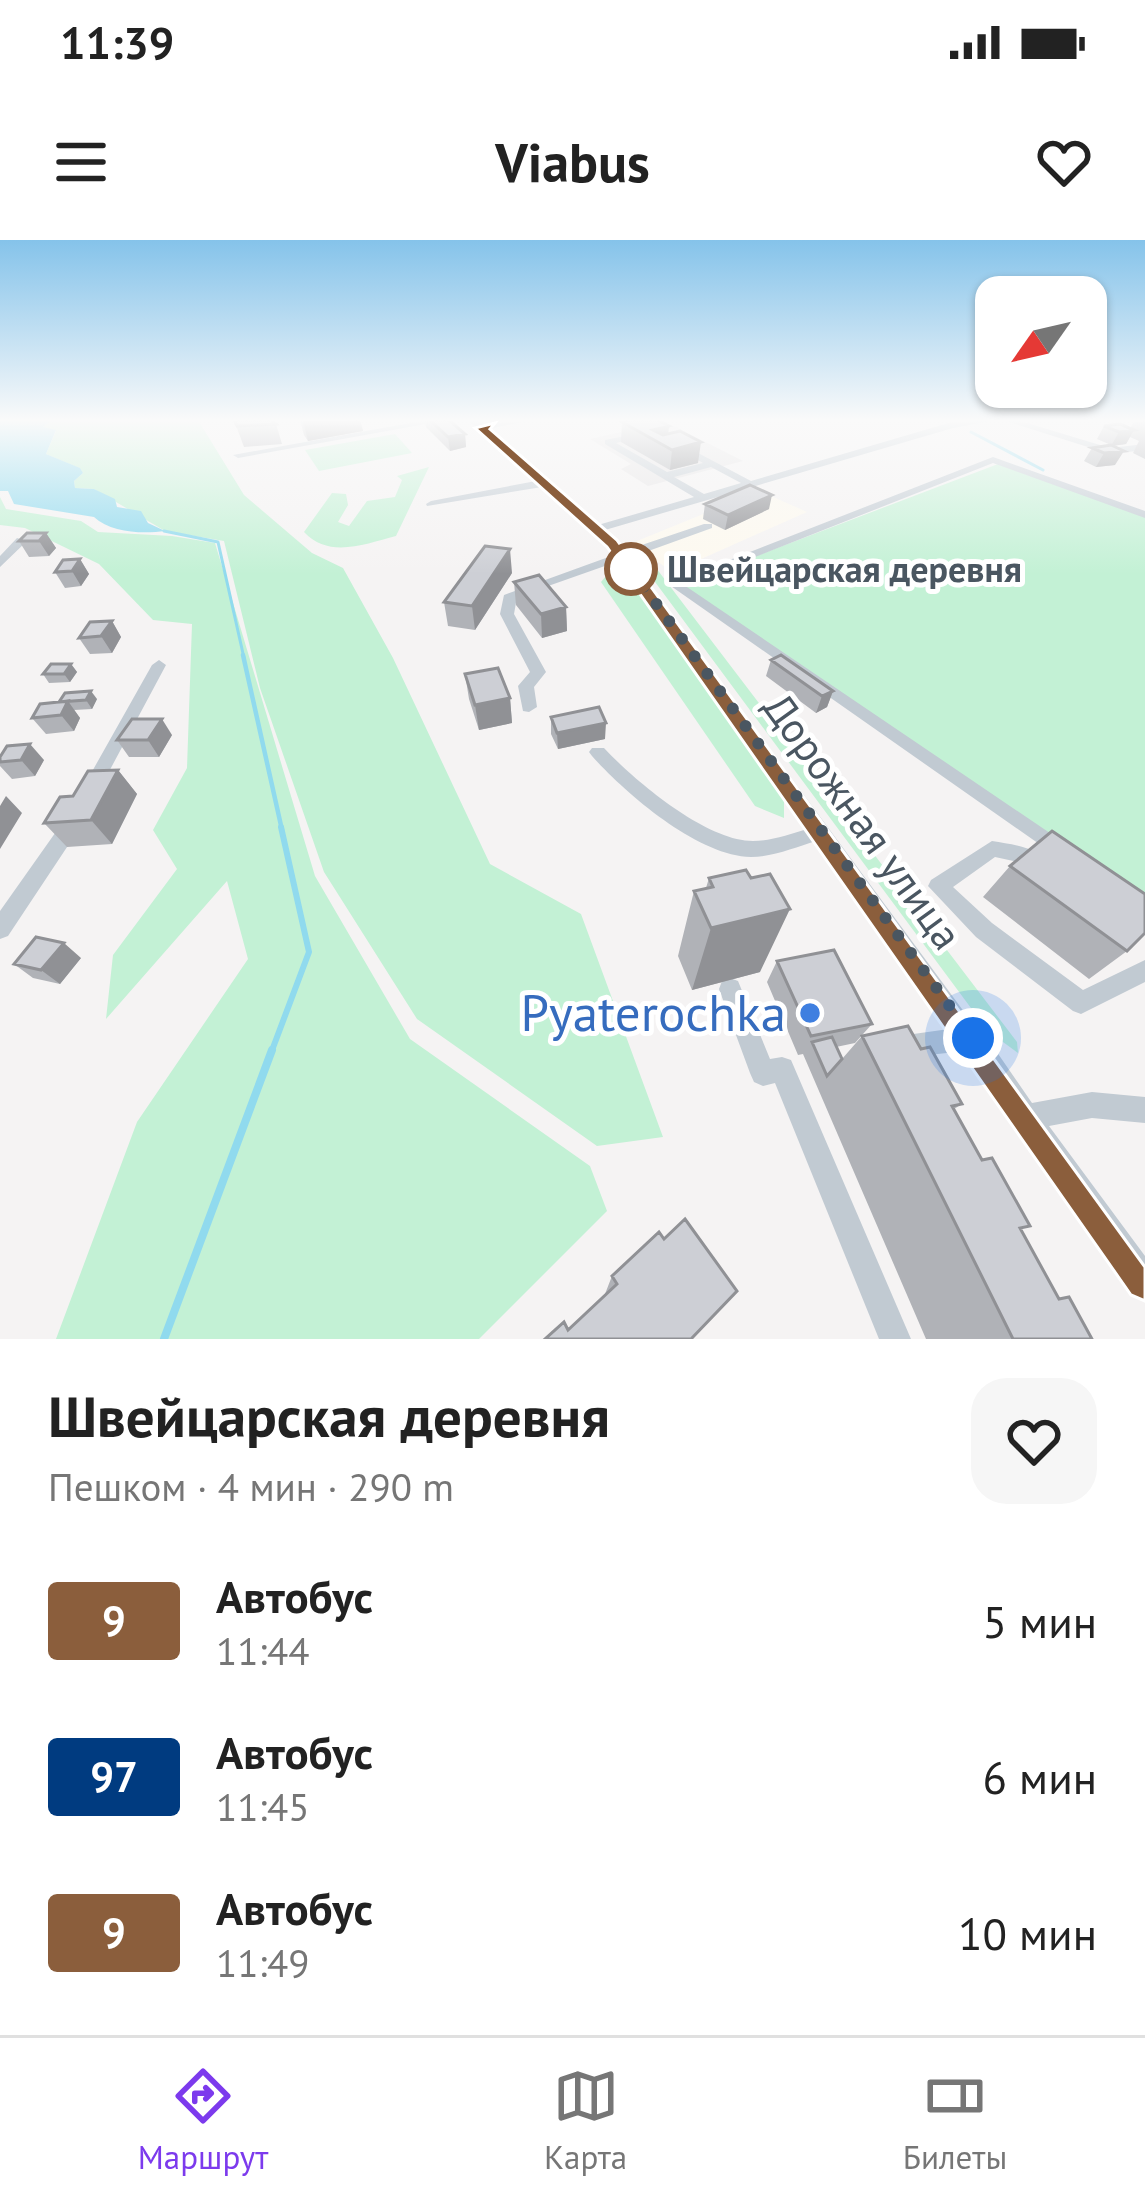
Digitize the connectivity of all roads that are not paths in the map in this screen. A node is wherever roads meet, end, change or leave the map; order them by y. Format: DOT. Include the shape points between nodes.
graph roads {
  1 [pos="531,471"];
  2 [pos="656,471"];
  3 [pos="682,471"];
  4 [pos="725,471"];
  5 [pos="794,471"];
  6 [pos="964,471"];
  7 [pos="1024,471"];
  8 [pos="664,476"];
  9 [pos="729,479"];
  10 [pos="544,483"];
  11 [pos="750,484"];
  12 [pos="690,490"];
  13 [pos="703,498"];
  14 [pos="431,504"];
  15 [pos="1145,515"];
  16 [pos="708,526"];
  17 [pos="597,529"];
  18 [pos="21,541"];
  19 [pos="622,558"];
  20 [pos="0,563"];
  21 [pos="159,665"];
  22 [pos="529,707"];
  23 [pos="598,752"];
  24 [pos="823,832"];
  25 [pos="1072,859"];
  26 [pos="1055,876"];
  27 [pos="0,929"];
  28 [pos="1145,970"];
  29 [pos="730,989"];
  30 [pos="973,1038"];
  31 [pos="862,1053"];
  32 [pos="1145,1110"];
  33 [pos="1027,1117"];
  34 [pos="1145,1281"];
  35 [pos="895,1339"];
  1 -- 10 [label="street, Дорожная улица"];
  2 -- 8 [label="street"];
  3 -- 8 [label="street"];
  4 -- 11 [label="street"];
  5 -- 11 [label="street"];
  6 -- 25 [label="street" via="674,584"];
  7 -- 15 [label="street"];
  8 -- 12 [label="street"];
  9 -- 12 [label="street"];
  10 -- 14 [label="street"];
  10 -- 17 [label="street, Дорожная улица"];
  11 -- 13 [label="street"];
  12 -- 13 [label="street"];
  13 -- 17 [label="street"];
  16 -- 19 [label="street"];
  17 -- 19 [label="street, Дорожная улица"];
  18 -- 20 [label="street"];
  19 -- 22 [label="street" via="512,595 507,614 538,672 526,686"];
  19 -- 24 [label="street, Дорожная улица"];
  21 -- 27 [label="street" via="62,841"];
  23 -- 24 [label="street" via="653,802 747,850"];
  24 -- 30 [label="street, Дорожная улица"];
  26 -- 28 [label="street" via="1027,856 992,849 938,886 1082,1003"];
  29 -- 35 [label="street" via="763,1073 795,1066"];
  30 -- 31 [label="street"];
  30 -- 33 [label="street, Дорожная улица"];
  32 -- 33 [label="street" via="1092,1106"];
  33 -- 34 [label="street, Дорожная улица"];
}
